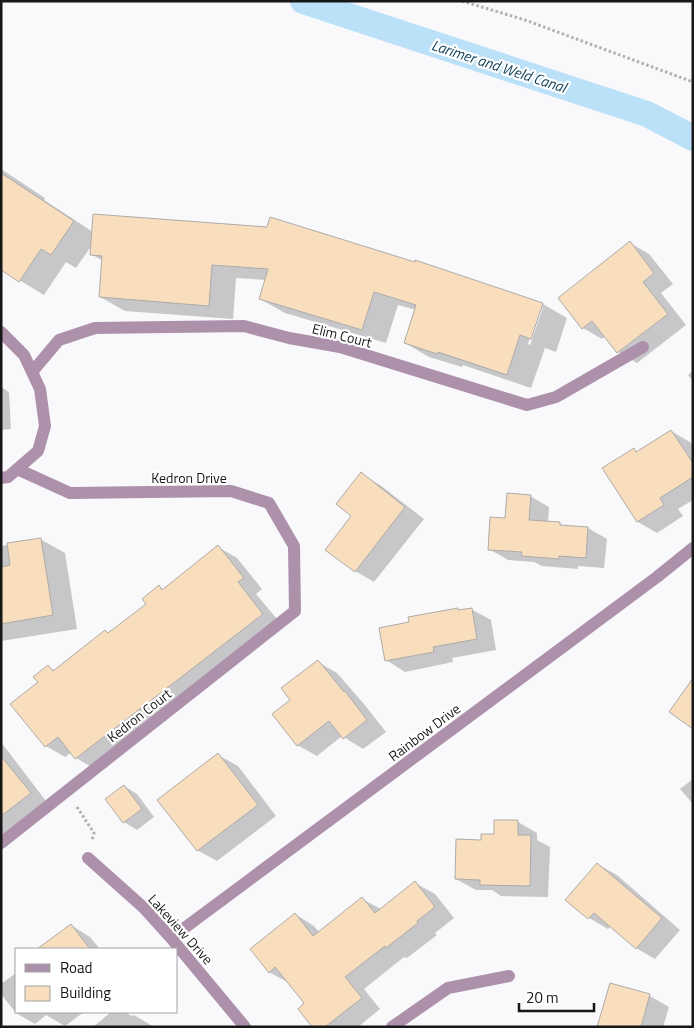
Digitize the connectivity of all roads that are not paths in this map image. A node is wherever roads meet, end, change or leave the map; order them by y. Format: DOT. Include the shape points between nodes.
graph roads {
  1 [pos="1,332"];
  2 [pos="643,347"];
  3 [pos="32,372"];
  4 [pos="17,469"];
  5 [pos="1,478"];
  6 [pos="693,548"];
  7 [pos="296,611"];
  8 [pos="1,843"];
  9 [pos="88,858"];
  10 [pos="171,938"];
  11 [pos="509,976"];
  12 [pos="244,1027"];
  13 [pos="392,1027"];
  1 -- 3 [label="street" via="24,355"];
  2 -- 3 [label="street, Elim Court" via="556,397 527,405 340,347 244,326 95,328 59,340"];
  3 -- 4 [label="street" via="40,389 46,426 38,451"];
  4 -- 5 [label="street" via="8,477"];
  4 -- 7 [label="street, Kedron Drive" via="70,494 231,491 269,503 294,546"];
  6 -- 10 [label="street, Rainbow Drive"];
  7 -- 8 [label="street, Kedron Court"];
  9 -- 10 [label="street, Lakeview Drive" via="144,908"];
  10 -- 12 [label="street, Lakeview Drive"];
  11 -- 13 [label="street" via="448,988"];
}
